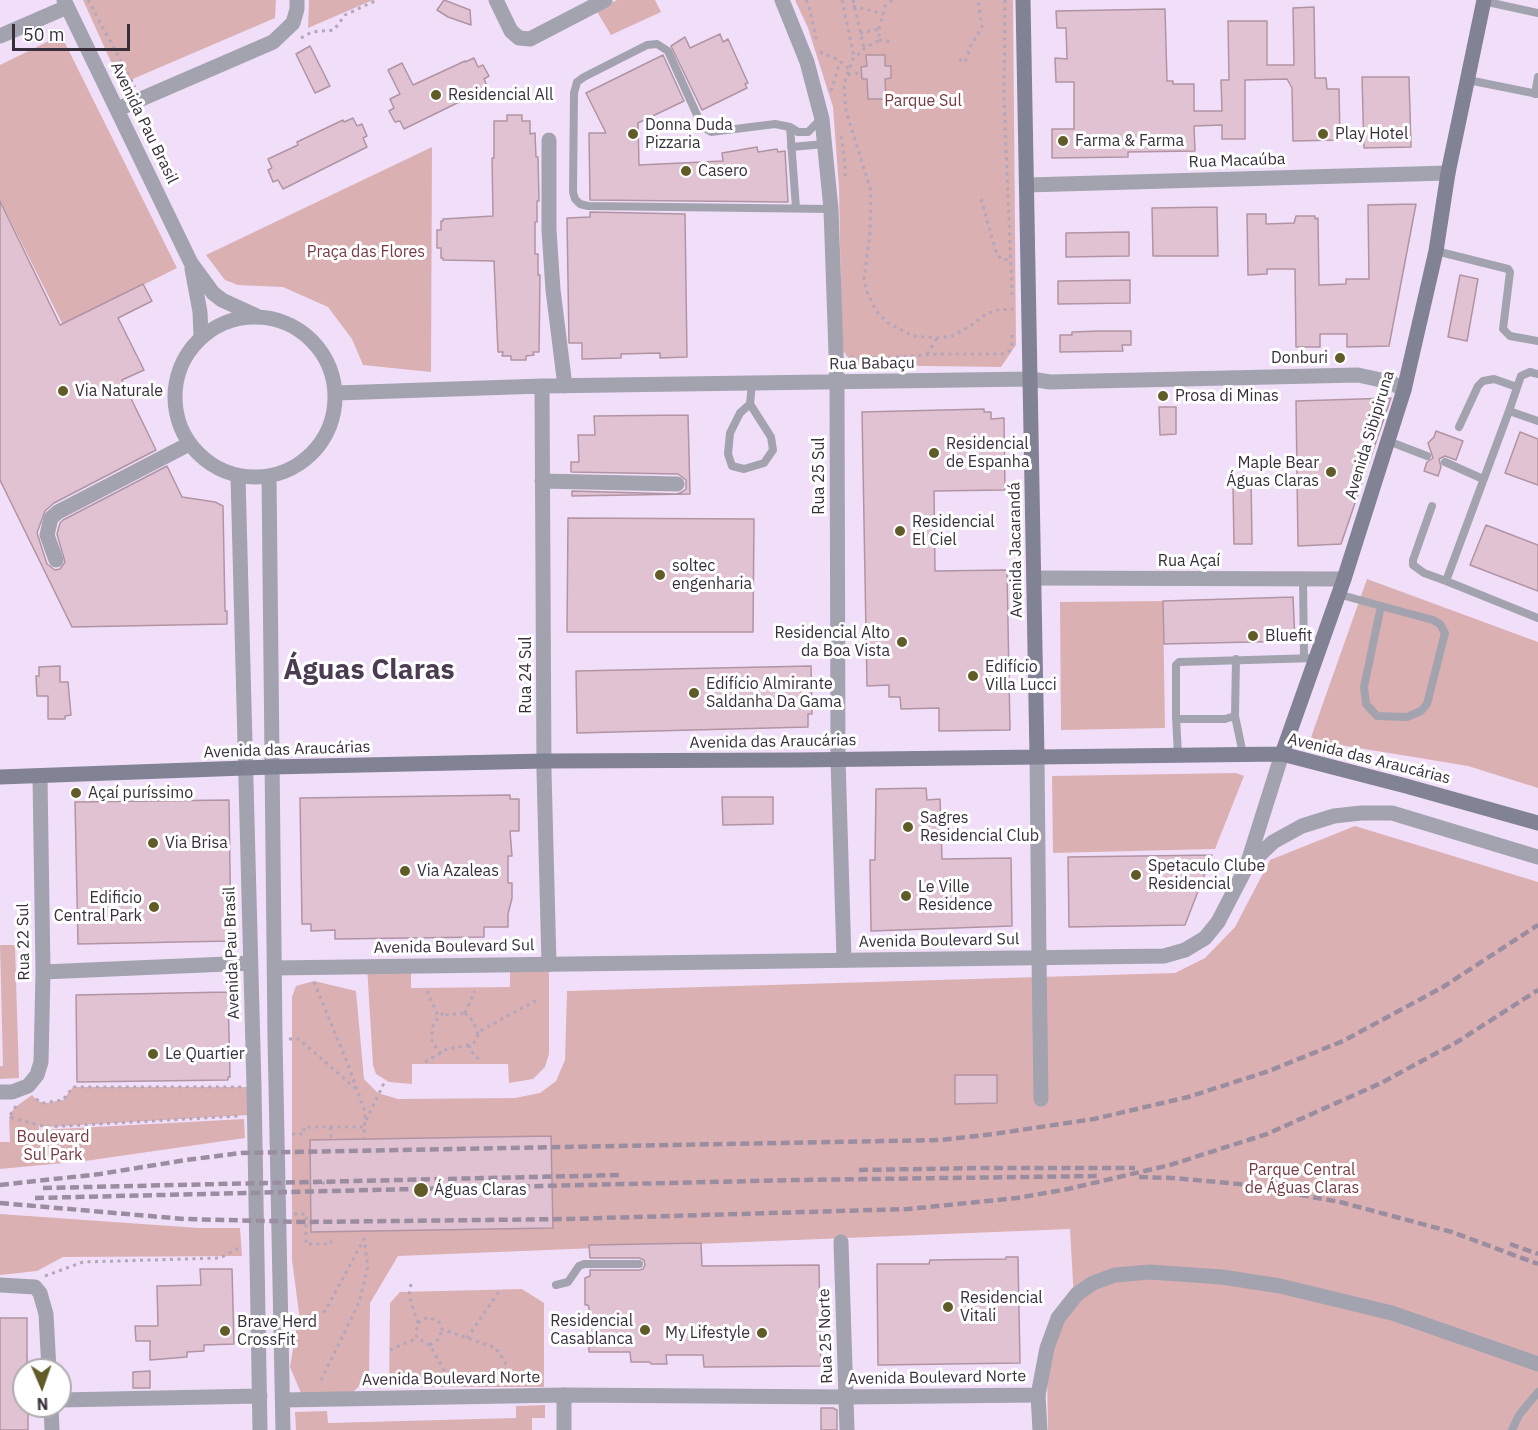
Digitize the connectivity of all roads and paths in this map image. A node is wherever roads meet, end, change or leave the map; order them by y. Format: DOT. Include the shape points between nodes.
graph roads {
  1 [pos="88,0"];
  2 [pos="297,0"];
  3 [pos="376,0"];
  4 [pos="496,0"];
  5 [pos="605,0"];
  6 [pos="782,0"];
  7 [pos="806,0"];
  8 [pos="842,0"];
  9 [pos="853,0"];
  10 [pos="892,0"];
  11 [pos="1005,0"];
  12 [pos="1023,0"];
  13 [pos="1484,0"];
  14 [pos="977,1"];
  15 [pos="65,3"];
  16 [pos="853,6"];
  17 [pos="883,14"];
  18 [pos="1538,14"];
  19 [pos="879,29"];
  20 [pos="860,33"];
  21 [pos="0,36"];
  22 [pos="300,38"];
  23 [pos="879,40"];
  24 [pos="893,42"];
  25 [pos="865,48"];
  26 [pos="819,51"];
  27 [pos="854,57"];
  28 [pos="959,59"];
  29 [pos="822,60"];
  30 [pos="840,62"];
  31 [pos="849,69"];
  32 [pos="858,73"];
  33 [pos="847,75"];
  34 [pos="1538,77"];
  35 [pos="828,78"];
  36 [pos="1468,80"];
  37 [pos="831,91"];
  38 [pos="1537,94"];
  39 [pos="833,96"];
  40 [pos="142,99"];
  41 [pos="117,109"];
  42 [pos="822,119"];
  43 [pos="790,127"];
  44 [pos="840,133"];
  45 [pos="549,140"];
  46 [pos="825,144"];
  47 [pos="791,147"];
  48 [pos="1448,173"];
  49 [pos="844,184"];
  50 [pos="1027,185"];
  51 [pos="981,199"];
  52 [pos="796,208"];
  53 [pos="831,209"];
  54 [pos="1436,251"];
  55 [pos="1010,259"];
  56 [pos="191,263"];
  57 [pos="1030,308"];
  58 [pos="1012,309"];
  59 [pos="257,316"];
  60 [pos="1013,318"];
  61 [pos="1013,326"];
  62 [pos="201,336"];
  63 [pos="937,338"];
  64 [pos="1538,341"];
  65 [pos="848,350"];
  66 [pos="927,354"];
  67 [pos="1538,374"];
  68 [pos="1031,379"];
  69 [pos="837,382"];
  70 [pos="752,383"];
  71 [pos="542,386"];
  72 [pos="565,386"];
  73 [pos="1517,387"];
  74 [pos="1404,390"];
  75 [pos="336,393"];
  76 [pos="750,404"];
  77 [pos="1509,411"];
  78 [pos="1538,421"];
  79 [pos="1459,427"];
  80 [pos="1388,441"];
  81 [pos="189,444"];
  82 [pos="1428,456"];
  83 [pos="1445,462"];
  84 [pos="238,476"];
  85 [pos="269,476"];
  86 [pos="1483,479"];
  87 [pos="542,481"];
  88 [pos="677,484"];
  89 [pos="1432,506"];
  90 [pos="56,560"];
  91 [pos="1034,578"];
  92 [pos="1304,579"];
  93 [pos="1344,579"];
  94 [pos="1446,581"];
  95 [pos="1338,594"];
  96 [pos="1381,606"];
  97 [pos="1538,618"];
  98 [pos="1310,658"];
  99 [pos="1236,659"];
  100 [pos="1235,716"];
  101 [pos="1176,717"];
  102 [pos="1243,754"];
  103 [pos="1282,754"];
  104 [pos="1178,755"];
  105 [pos="1037,756"];
  106 [pos="838,759"];
  107 [pos="545,761"];
  108 [pos="272,767"];
  109 [pos="246,768"];
  110 [pos="0,777"];
  111 [pos="40,777"];
  112 [pos="1538,823"];
  113 [pos="1538,857"];
  114 [pos="1246,868"];
  115 [pos="1039,958"];
  116 [pos="844,960"];
  117 [pos="250,963"];
  118 [pos="549,964"];
  119 [pos="308,967"];
  120 [pos="274,968"];
  121 [pos="43,972"];
  122 [pos="427,991"];
  123 [pos="475,991"];
  124 [pos="537,1000"];
  125 [pos="465,1013"];
  126 [pos="439,1018"];
  127 [pos="479,1035"];
  128 [pos="275,1038"];
  129 [pos="469,1045"];
  130 [pos="441,1054"];
  131 [pos="480,1061"];
  132 [pos="425,1062"];
  133 [pos="385,1081"];
  134 [pos="254,1087"];
  135 [pos="358,1090"];
  136 [pos="32,1095"];
  137 [pos="10,1097"];
  138 [pos="1041,1099"];
  139 [pos="255,1115"];
  140 [pos="364,1126"];
  141 [pos="330,1127"];
  142 [pos="277,1133"];
  143 [pos="331,1138"];
  144 [pos="363,1138"];
  145 [pos="278,1183"];
  146 [pos="331,1183"];
  147 [pos="279,1214"];
  148 [pos="331,1239"];
  149 [pos="841,1242"];
  150 [pos="246,1244"];
  151 [pos="639,1264"];
  152 [pos="411,1284"];
  153 [pos="0,1285"];
  154 [pos="556,1285"];
  155 [pos="35,1287"];
  156 [pos="500,1290"];
  157 [pos="281,1323"];
  158 [pos="418,1323"];
  159 [pos="442,1329"];
  160 [pos="417,1338"];
  161 [pos="467,1338"];
  162 [pos="430,1345"];
  163 [pos="390,1350"];
  164 [pos="48,1358"];
  165 [pos="1538,1364"];
  166 [pos="454,1387"];
  167 [pos="1538,1392"];
  168 [pos="526,1395"];
  169 [pos="564,1395"];
  170 [pos="1038,1395"];
  171 [pos="260,1396"];
  172 [pos="846,1397"];
  173 [pos="312,1399"];
  174 [pos="72,1400"];
  175 [pos="283,1400"];
  176 [pos="260,1430"];
  177 [pos="283,1430"];
  178 [pos="564,1430"];
  179 [pos="847,1430"];
  180 [pos="1040,1430"];
  181 [pos="1512,1430"];
  1 -- 40 [label="path"];
  2 -- 40 [label="street" via="293,23 273,42"];
  3 -- 22 [label="path" via="345,15 334,30 312,32"];
  4 -- 5 [label="street" via="511,31 519,38 530,39"];
  6 -- 42 [label="street, Rua 25 Sul" via="807,62"];
  7 -- 26 [label="path"];
  8 -- 27 [label="path"];
  9 -- 16 [label="path"];
  10 -- 17 [label="path"];
  11 -- 55 [label="path"];
  12 -- 50 [label="main road, Avenida Jacarandá"];
  13 -- 18 [label="lane"];
  13 -- 36 [label="main road, Avenida Sibipiruna"];
  14 -- 28 [label="path" via="982,27 965,62"];
  15 -- 21 [label="street"];
  15 -- 41 [label="street, Avenida Pau Brasil"];
  16 -- 17 [label="path"];
  16 -- 20 [label="path"];
  17 -- 19 [label="path"];
  19 -- 20 [label="path"];
  19 -- 23 [label="path"];
  20 -- 25 [label="path"];
  23 -- 24 [label="path"];
  23 -- 25 [label="path"];
  25 -- 27 [label="path"];
  26 -- 29 [label="path"];
  26 -- 30 [label="path"];
  27 -- 31 [label="path"];
  30 -- 31 [label="path"];
  30 -- 37 [label="path"];
  31 -- 33 [label="path"];
  32 -- 33 [label="path"];
  33 -- 63 [label="path" via="846,111 871,192 864,279 867,292 876,311 888,323 913,336"];
  34 -- 38 [label="lane"];
  35 -- 37 [label="path"];
  36 -- 38 [label="lane"];
  36 -- 48 [label="main road, Avenida Sibipiruna"];
  37 -- 39 [label="path"];
  40 -- 41 [label="street"];
  41 -- 56 [label="street, Avenida Pau Brasil"];
  42 -- 43 [label="lane" via="808,132"];
  42 -- 46 [label="street, Rua 25 Sul"];
  43 -- 47 [label="lane"];
  43 -- 52 [label="lane" via="775,124 711,132 702,126 668,51 657,44 647,45 577,82 573,93 573,192 580,204 588,206"];
  44 -- 49 [label="path"];
  45 -- 72 [label="street" via="549,230"];
  46 -- 47 [label="lane"];
  46 -- 53 [label="street, Rua 25 Sul"];
  47 -- 52 [label="lane"];
  48 -- 50 [label="street, Rua Macaúba"];
  48 -- 54 [label="main road, Avenida Sibipiruna"];
  50 -- 57 [label="main road, Avenida Jacarandá"];
  51 -- 55 [label="path" via="997,255 1003,260"];
  52 -- 53 [label="lane"];
  53 -- 69 [label="street, Rua 25 Sul"];
  54 -- 64 [label="lane" via="1508,269 1503,329 1510,336"];
  54 -- 74 [label="main road, Avenida Sibipiruna"];
  55 -- 58 [label="path"];
  56 -- 59 [label="street, Avenida Pau Brasil" via="213,293"];
  56 -- 62 [label="street, Avenida Pau Brasil"];
  57 -- 58 [label="path"];
  57 -- 68 [label="main road, Avenida Jacarandá"];
  58 -- 60 [label="path"];
  58 -- 63 [label="path" via="986,314 952,336"];
  59 -- 62 [label="street" via="237,318"];
  59 -- 75 [label="street" via="285,321 308,336 326,357"];
  61 -- 66 [label="path" via="1012,344 1004,354"];
  62 -- 81 [label="street" via="183,359 174,388 176,417"];
  63 -- 66 [label="path"];
  65 -- 66 [label="path" via="854,358"];
  67 -- 73 [label="lane" via="1525,373"];
  68 -- 69 [label="street, Rua Babaçu"];
  68 -- 74 [label="street, Rua Babaçu" via="1050,382 1358,375 1390,382"];
  68 -- 91 [label="main road, Avenida Jacarandá"];
  69 -- 70 [label="street, Rua Babaçu"];
  69 -- 106 [label="street, Rua 25 Sul"];
  70 -- 72 [label="street, Rua Babaçu"];
  70 -- 76 [label="lane"];
  71 -- 72 [label="street, Rua Babaçu"];
  71 -- 75 [label="street, Rua Babaçu"];
  71 -- 87 [label="street, Rua 24 Sul"];
  73 -- 77 [label="lane"];
  73 -- 79 [label="lane" via="1494,379 1483,381"];
  74 -- 80 [label="main road, Avenida Sibipiruna"];
  75 -- 85 [label="street" via="328,432 313,453 293,468"];
  76 -- 76 [label="lane" via="771,437 773,450 764,463 744,469 732,466 728,454 730,432"];
  77 -- 78 [label="lane"];
  77 -- 86 [label="lane"];
  80 -- 82 [label="lane"];
  80 -- 93 [label="main road, Avenida Sibipiruna"];
  81 -- 84 [label="street" via="210,464"];
  81 -- 90 [label="street" via="51,518 47,535"];
  83 -- 86 [label="lane"];
  84 -- 85 [label="street"];
  84 -- 109 [label="street, Avenida Pau Brasil"];
  85 -- 108 [label="street"];
  86 -- 94 [label="lane"];
  87 -- 88 [label="street"];
  87 -- 107 [label="street, Rua 24 Sul"];
  89 -- 94 [label="lane" via="1413,565"];
  91 -- 92 [label="street, Rua Açaí"];
  91 -- 105 [label="main road, Avenida Jacarandá"];
  92 -- 93 [label="street, Rua Açaí"];
  92 -- 98 [label="lane"];
  93 -- 95 [label="main road, Avenida Sibipiruna"];
  94 -- 97 [label="lane"];
  95 -- 96 [label="lane"];
  95 -- 98 [label="main road, Avenida Sibipiruna"];
  96 -- 96 [label="lane" via="1434,620 1445,633 1427,704 1407,717 1377,716 1366,704 1364,687"];
  98 -- 99 [label="lane"];
  98 -- 103 [label="main road, Avenida Sibipiruna"];
  99 -- 100 [label="lane"];
  99 -- 101 [label="lane" via="1179,662"];
  100 -- 101 [label="lane"];
  100 -- 102 [label="lane"];
  101 -- 104 [label="lane"];
  102 -- 103 [label="main road, Avenida das Araucárias"];
  102 -- 104 [label="main road, Avenida das Araucárias"];
  103 -- 112 [label="main road, Avenida das Araucárias"];
  103 -- 114 [label="street, Avenida Sibipiruna"];
  104 -- 105 [label="main road, Avenida das Araucárias"];
  105 -- 106 [label="main road, Avenida das Araucárias"];
  105 -- 115 [label="street, Avenida Jacarandá"];
  106 -- 107 [label="main road, Avenida das Araucárias"];
  106 -- 116 [label="street, Rua 25 Sul"];
  107 -- 108 [label="main road, Avenida das Araucárias"];
  107 -- 118 [label="street, Rua 24 Sul"];
  108 -- 109 [label="main road, Avenida das Araucárias"];
  108 -- 120 [label="street"];
  109 -- 111 [label="main road, Avenida das Araucárias"];
  109 -- 117 [label="street, Avenida Pau Brasil"];
  110 -- 111 [label="main road, Avenida das Araucárias"];
  111 -- 121 [label="street, Rua 22 Sul"];
  113 -- 114 [label="street, Avenida Boulevard Sul" via="1392,813 1361,813 1302,826 1273,842"];
  114 -- 115 [label="street, Avenida Boulevard Sul" via="1218,922 1205,938 1185,950 1164,956"];
  115 -- 116 [label="street, Avenida Boulevard Sul"];
  115 -- 138 [label="street, Avenida Jacarandá"];
  116 -- 118 [label="street, Avenida Boulevard Sul"];
  117 -- 121 [label="street"];
  117 -- 134 [label="street, Avenida Pau Brasil"];
  118 -- 119 [label="street, Avenida Boulevard Sul"];
  119 -- 120 [label="street, Avenida Boulevard Sul"];
  119 -- 135 [label="path"];
  120 -- 128 [label="street"];
  121 -- 137 [label="street, Rua 22 Sul" via="41,1062 34,1080"];
  122 -- 126 [label="path"];
  123 -- 125 [label="path"];
  124 -- 127 [label="path" via="480,1030"];
  125 -- 126 [label="path" via="443,1012"];
  125 -- 127 [label="path"];
  126 -- 130 [label="path" via="432,1028 432,1042"];
  127 -- 129 [label="path"];
  128 -- 135 [label="path" via="299,1039"];
  128 -- 142 [label="street"];
  129 -- 130 [label="path"];
  129 -- 131 [label="path"];
  130 -- 132 [label="path"];
  133 -- 140 [label="path"];
  134 -- 136 [label="path" via="73,1087 63,1100 43,1103"];
  134 -- 139 [label="street, Avenida Pau Brasil"];
  135 -- 140 [label="path" via="365,1112"];
  137 -- 139 [label="path" via="9,1117 46,1127"];
  139 -- 171 [label="street, Avenida Pau Brasil"];
  140 -- 141 [label="path"];
  140 -- 144 [label="path"];
  141 -- 142 [label="path" via="304,1127 304,1134"];
  141 -- 143 [label="path"];
  142 -- 145 [label="street"];
  145 -- 146 [label="path"];
  145 -- 147 [label="street"];
  147 -- 148 [label="path" via="306,1214 306,1244 330,1244"];
  147 -- 157 [label="street"];
  149 -- 172 [label="street, Rua 25 Norte"];
  150 -- 155 [label="path" via="220,1258 83,1262 37,1280"];
  151 -- 154 [label="lane" via="584,1264 568,1282"];
  152 -- 158 [label="path" via="409,1296"];
  153 -- 155 [label="street"];
  155 -- 164 [label="street" via="46,1314"];
  156 -- 161 [label="path"];
  157 -- 173 [label="path" via="324,1311 364,1239 368,1266 359,1303"];
  157 -- 175 [label="street"];
  158 -- 159 [label="path" via="428,1317"];
  158 -- 160 [label="path"];
  159 -- 161 [label="path"];
  159 -- 162 [label="path" via="439,1339"];
  160 -- 162 [label="path"];
  160 -- 163 [label="path"];
  161 -- 168 [label="path" via="496,1348"];
  162 -- 166 [label="path"];
  165 -- 170 [label="street, Avenida Boulevard Norte" via="1392,1313 1280,1286 1150,1272 1115,1275 1077,1294 1059,1318 1047,1348"];
  167 -- 181 [label="lane"];
  168 -- 169 [label="street, Avenida Boulevard Norte"];
  168 -- 173 [label="street, Avenida Boulevard Norte"];
  169 -- 172 [label="street, Avenida Boulevard Norte"];
  169 -- 178 [label="street"];
  170 -- 172 [label="street, Avenida Boulevard Norte"];
  170 -- 180 [label="street"];
  171 -- 174 [label="street"];
  171 -- 176 [label="street, Avenida Pau Brasil"];
  172 -- 179 [label="street, Rua 25 Norte"];
  173 -- 175 [label="street, Avenida Boulevard Norte"];
  175 -- 177 [label="street"];
}
